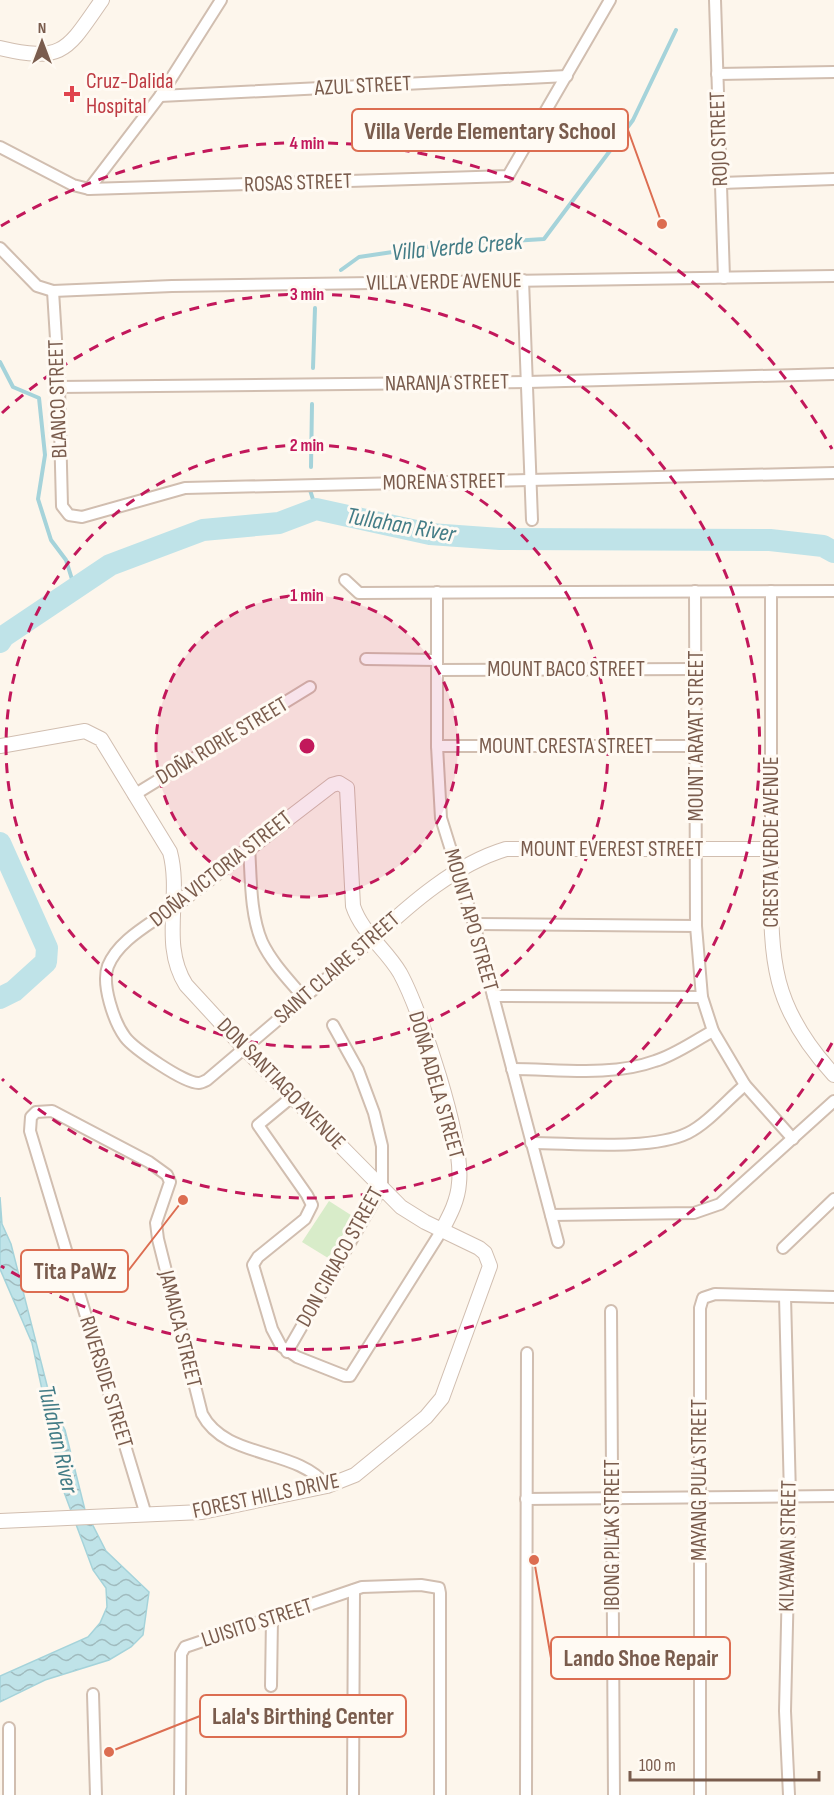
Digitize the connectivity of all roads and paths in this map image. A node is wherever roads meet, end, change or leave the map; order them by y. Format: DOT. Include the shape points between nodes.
graph roads {
  1 [pos="102,0"];
  2 [pos="221,0"];
  3 [pos="610,0"];
  4 [pos="715,0"];
  5 [pos="0,48"];
  6 [pos="834,72"];
  7 [pos="717,74"];
  8 [pos="567,76"];
  9 [pos="160,96"];
  10 [pos="0,147"];
  11 [pos="834,179"];
  12 [pos="721,183"];
  13 [pos="89,189"];
  14 [pos="0,248"];
  15 [pos="834,276"];
  16 [pos="724,278"];
  17 [pos="523,280"];
  18 [pos="52,291"];
  19 [pos="834,374"];
  20 [pos="528,382"];
  21 [pos="59,387"];
  22 [pos="834,473"];
  23 [pos="532,480"];
  24 [pos="62,506"];
  25 [pos="532,520"];
  26 [pos="345,580"];
  27 [pos="695,591"];
  28 [pos="771,591"];
  29 [pos="834,591"];
  30 [pos="437,592"];
  31 [pos="366,659"];
  32 [pos="437,665"];
  33 [pos="696,669"];
  34 [pos="310,687"];
  35 [pos="0,746"];
  36 [pos="437,746"];
  37 [pos="696,746"];
  38 [pos="344,784"];
  39 [pos="134,795"];
  40 [pos="249,846"];
  41 [pos="696,849"];
  42 [pos="771,849"];
  43 [pos="459,873"];
  44 [pos="173,907"];
  45 [pos="474,924"];
  46 [pos="696,926"];
  47 [pos="373,939"];
  48 [pos="493,996"];
  49 [pos="702,997"];
  50 [pos="304,998"];
  51 [pos="333,1025"];
  52 [pos="713,1031"];
  53 [pos="244,1048"];
  54 [pos="512,1069"];
  55 [pos="834,1075"];
  56 [pos="188,1081"];
  57 [pos="745,1085"];
  58 [pos="293,1096"];
  59 [pos="834,1101"];
  60 [pos="36,1112"];
  61 [pos="793,1139"];
  62 [pos="531,1143"];
  63 [pos="382,1188"];
  64 [pos="834,1199"];
  65 [pos="551,1215"];
  66 [pos="442,1230"];
  67 [pos="558,1242"];
  68 [pos="783,1248"];
  69 [pos="785,1296"];
  70 [pos="834,1297"];
  71 [pos="611,1311"];
  72 [pos="287,1352"];
  73 [pos="527,1353"];
  74 [pos="327,1486"];
  75 [pos="790,1496"];
  76 [pos="834,1496"];
  77 [pos="699,1497"];
  78 [pos="612,1498"];
  79 [pos="526,1499"];
  80 [pos="146,1515"];
  81 [pos="0,1521"];
  82 [pos="354,1590"];
  83 [pos="272,1618"];
  84 [pos="271,1686"];
  85 [pos="93,1694"];
  86 [pos="9,1728"];
  87 [pos="9,1795"];
  88 [pos="96,1795"];
  89 [pos="180,1795"];
  90 [pos="353,1795"];
  91 [pos="440,1795"];
  92 [pos="526,1795"];
  93 [pos="614,1795"];
  94 [pos="700,1795"];
  95 [pos="789,1795"];
  1 -- 5 [label="street" via="63,50 38,55"];
  2 -- 9 [label="street"];
  3 -- 8 [label="street"];
  4 -- 7 [label="street, ROJO STREET"];
  6 -- 7 [label="street"];
  7 -- 12 [label="street, ROJO STREET"];
  8 -- 9 [label="street, AZUL STREET"];
  8 -- 13 [label="street, ROSAS STREET" via="508,176"];
  9 -- 13 [label="street"];
  10 -- 13 [label="street" via="73,185"];
  11 -- 12 [label="street"];
  12 -- 16 [label="street, ROJO STREET"];
  14 -- 18 [label="street" via="37,286"];
  15 -- 16 [label="street, VILLA VERDE AVENUE"];
  16 -- 17 [label="street, VILLA VERDE AVENUE"];
  17 -- 18 [label="street, VILLA VERDE AVENUE"];
  17 -- 20 [label="street"];
  18 -- 21 [label="street, BLANCO STREET"];
  19 -- 20 [label="street, NARANJA STREET"];
  20 -- 21 [label="street, NARANJA STREET"];
  20 -- 23 [label="street"];
  21 -- 24 [label="street, BLANCO STREET"];
  22 -- 23 [label="street, MORENA STREET"];
  23 -- 24 [label="street, MORENA STREET" via="185,488 82,517 69,515"];
  23 -- 25 [label="street"];
  26 -- 30 [label="street" via="359,593"];
  27 -- 28 [label="street"];
  27 -- 30 [label="street"];
  27 -- 33 [label="street, MOUNT ARAYAT STREET"];
  28 -- 29 [label="street"];
  28 -- 42 [label="street, CRESTA VERDE AVENUE"];
  30 -- 32 [label="street, MOUNT APO STREET"];
  31 -- 32 [label="street, MOUNT BACO STREET"];
  32 -- 33 [label="street, MOUNT BACO STREET"];
  32 -- 36 [label="street, MOUNT APO STREET"];
  33 -- 37 [label="street, MOUNT ARAYAT STREET"];
  34 -- 39 [label="street, DOÑA RORIE STREET"];
  35 -- 39 [label="street, DON SANTIAGO AVENUE" via="90,732 105,745"];
  36 -- 37 [label="street, MOUNT CRESTA STREET"];
  36 -- 43 [label="street, MOUNT APO STREET" via="441,818"];
  37 -- 41 [label="street, MOUNT ARAYAT STREET"];
  38 -- 40 [label="street, DOÑA VICTORIA STREET" via="332,785"];
  38 -- 47 [label="street, DOÑA ADELA STREET" via="349,797 353,906"];
  39 -- 44 [label="street, DON SANTIAGO AVENUE" via="170,852"];
  40 -- 44 [label="street, DOÑA VICTORIA STREET"];
  40 -- 50 [label="street" via="254,907 262,942"];
  41 -- 42 [label="street, MOUNT EVEREST STREET"];
  41 -- 43 [label="street, MOUNT EVEREST STREET" via="507,849 490,854"];
  41 -- 46 [label="street, MOUNT ARAYAT STREET"];
  42 -- 55 [label="street, CRESTA VERDE AVENUE" via="772,951 776,976 793,1022"];
  43 -- 45 [label="street, MOUNT APO STREET"];
  43 -- 47 [label="street, SAINT CLAIRE STREET" via="425,893"];
  44 -- 53 [label="street, DON SANTIAGO AVENUE" via="172,951 179,974"];
  44 -- 56 [label="street, DOÑA VICTORIA STREET" via="115,952 107,968 106,983 124,1035 132,1045"];
  45 -- 46 [label="street"];
  45 -- 48 [label="street, MOUNT APO STREET"];
  46 -- 49 [label="street, MOUNT ARAYAT STREET"];
  47 -- 50 [label="street, SAINT CLAIRE STREET"];
  47 -- 66 [label="street, DOÑA ADELA STREET" via="407,988 430,1050 457,1148 457,1195"];
  48 -- 49 [label="street"];
  48 -- 54 [label="street, MOUNT APO STREET"];
  49 -- 52 [label="street, MOUNT ARAYAT STREET"];
  50 -- 53 [label="street, SAINT CLAIRE STREET"];
  51 -- 63 [label="street, DON CIRIACO STREET" via="358,1070 374,1113 382,1146"];
  52 -- 54 [label="street" via="657,1061 637,1067"];
  52 -- 57 [label="street, MOUNT ARAYAT STREET"];
  53 -- 56 [label="street, SAINT CLAIRE STREET" via="207,1080"];
  53 -- 58 [label="street, DON SANTIAGO AVENUE"];
  54 -- 62 [label="street, MOUNT APO STREET"];
  57 -- 61 [label="street, MOUNT ARAYAT STREET"];
  57 -- 62 [label="street" via="690,1132 676,1138 634,1143"];
  58 -- 63 [label="street, DON SANTIAGO AVENUE"];
  58 -- 72 [label="street" via="258,1125 307,1195 311,1209 305,1219 258,1257 253,1269 272,1329"];
  59 -- 61 [label="street"];
  60 -- 74 [label="street, JAMAICA STREET" via="61,1115 166,1175 170,1182 156,1223 158,1239 206,1422 232,1441 308,1468"];
  60 -- 80 [label="street, RIVERSIDE STREET" via="31,1117 30,1131"];
  61 -- 65 [label="street" via="720,1204 708,1210"];
  62 -- 65 [label="street, MOUNT APO STREET"];
  63 -- 66 [label="street, DON SANTIAGO AVENUE" via="412,1215"];
  63 -- 72 [label="street, DON CIRIACO STREET"];
  64 -- 68 [label="street"];
  65 -- 67 [label="street, MOUNT APO STREET"];
  66 -- 72 [label="street, DOÑA ADELA STREET" via="350,1376"];
  66 -- 74 [label="street, FOREST HILLS DRIVE" via="485,1253 490,1266 447,1387 431,1413 365,1468"];
  69 -- 70 [label="street, MAYANG PULA STREET"];
  69 -- 75 [label="street, KILYAWAN STREET"];
  69 -- 77 [label="street, MAYANG PULA STREET" via="715,1294 703,1298"];
  71 -- 78 [label="street, IBONG PILAK STREET"];
  73 -- 79 [label="street"];
  74 -- 80 [label="street, FOREST HILLS DRIVE" via="202,1512"];
  75 -- 76 [label="street"];
  75 -- 77 [label="street"];
  75 -- 95 [label="street, KILYAWAN STREET" via="785,1711"];
  77 -- 78 [label="street"];
  77 -- 94 [label="street, MAYANG PULA STREET"];
  78 -- 79 [label="street"];
  78 -- 93 [label="street, IBONG PILAK STREET"];
  79 -- 92 [label="street"];
  80 -- 81 [label="street, FOREST HILLS DRIVE"];
  82 -- 83 [label="street, LUISITO STREET"];
  82 -- 90 [label="street"];
  82 -- 91 [label="street, LUISITO STREET" via="372,1585 439,1588"];
  83 -- 84 [label="street"];
  83 -- 89 [label="street, LUISITO STREET" via="182,1650"];
  85 -- 88 [label="street"];
  86 -- 87 [label="street"];
}
